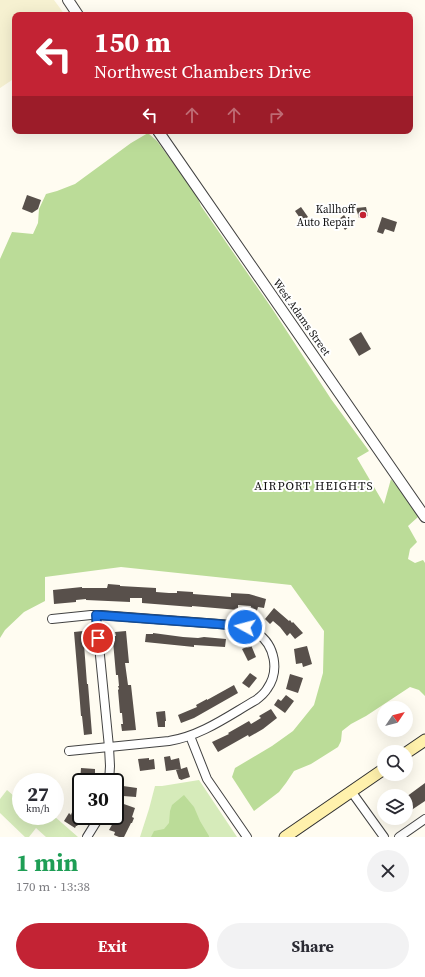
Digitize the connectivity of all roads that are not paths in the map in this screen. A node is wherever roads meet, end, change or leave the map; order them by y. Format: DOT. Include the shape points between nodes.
graph roads {
  1 [pos="68,0"];
  2 [pos="76,12"];
  3 [pos="160,134"];
  4 [pos="425,517"];
  5 [pos="96,615"];
  6 [pos="52,619"];
  7 [pos="190,736"];
  8 [pos="425,740"];
  9 [pos="109,747"];
  10 [pos="413,748"];
  11 [pos="69,751"];
  12 [pos="110,773"];
  13 [pos="377,774"];
  14 [pos="351,791"];
  15 [pos="425,819"];
  16 [pos="94,825"];
  17 [pos="87,837"];
  18 [pos="247,837"];
  19 [pos="285,837"];
  20 [pos="384,837"];
  21 [pos="399,837"];
  1 -- 2 [label="street"];
  3 -- 4 [label="street, West Adams Street"];
  5 -- 6 [label="street"];
  5 -- 7 [label="street" via="245,627 254,631 268,644 274,667 267,690 256,700"];
  5 -- 9 [label="street"];
  7 -- 9 [label="street" via="169,741"];
  7 -- 18 [label="street" via="207,779"];
  8 -- 10 [label="main road"];
  9 -- 11 [label="street"];
  9 -- 12 [label="street"];
  13 -- 14 [label="main road"];
  14 -- 19 [label="main road"];
  14 -- 20 [label="street"];
  15 -- 21 [label="street"];
  16 -- 17 [label="street"];
}
